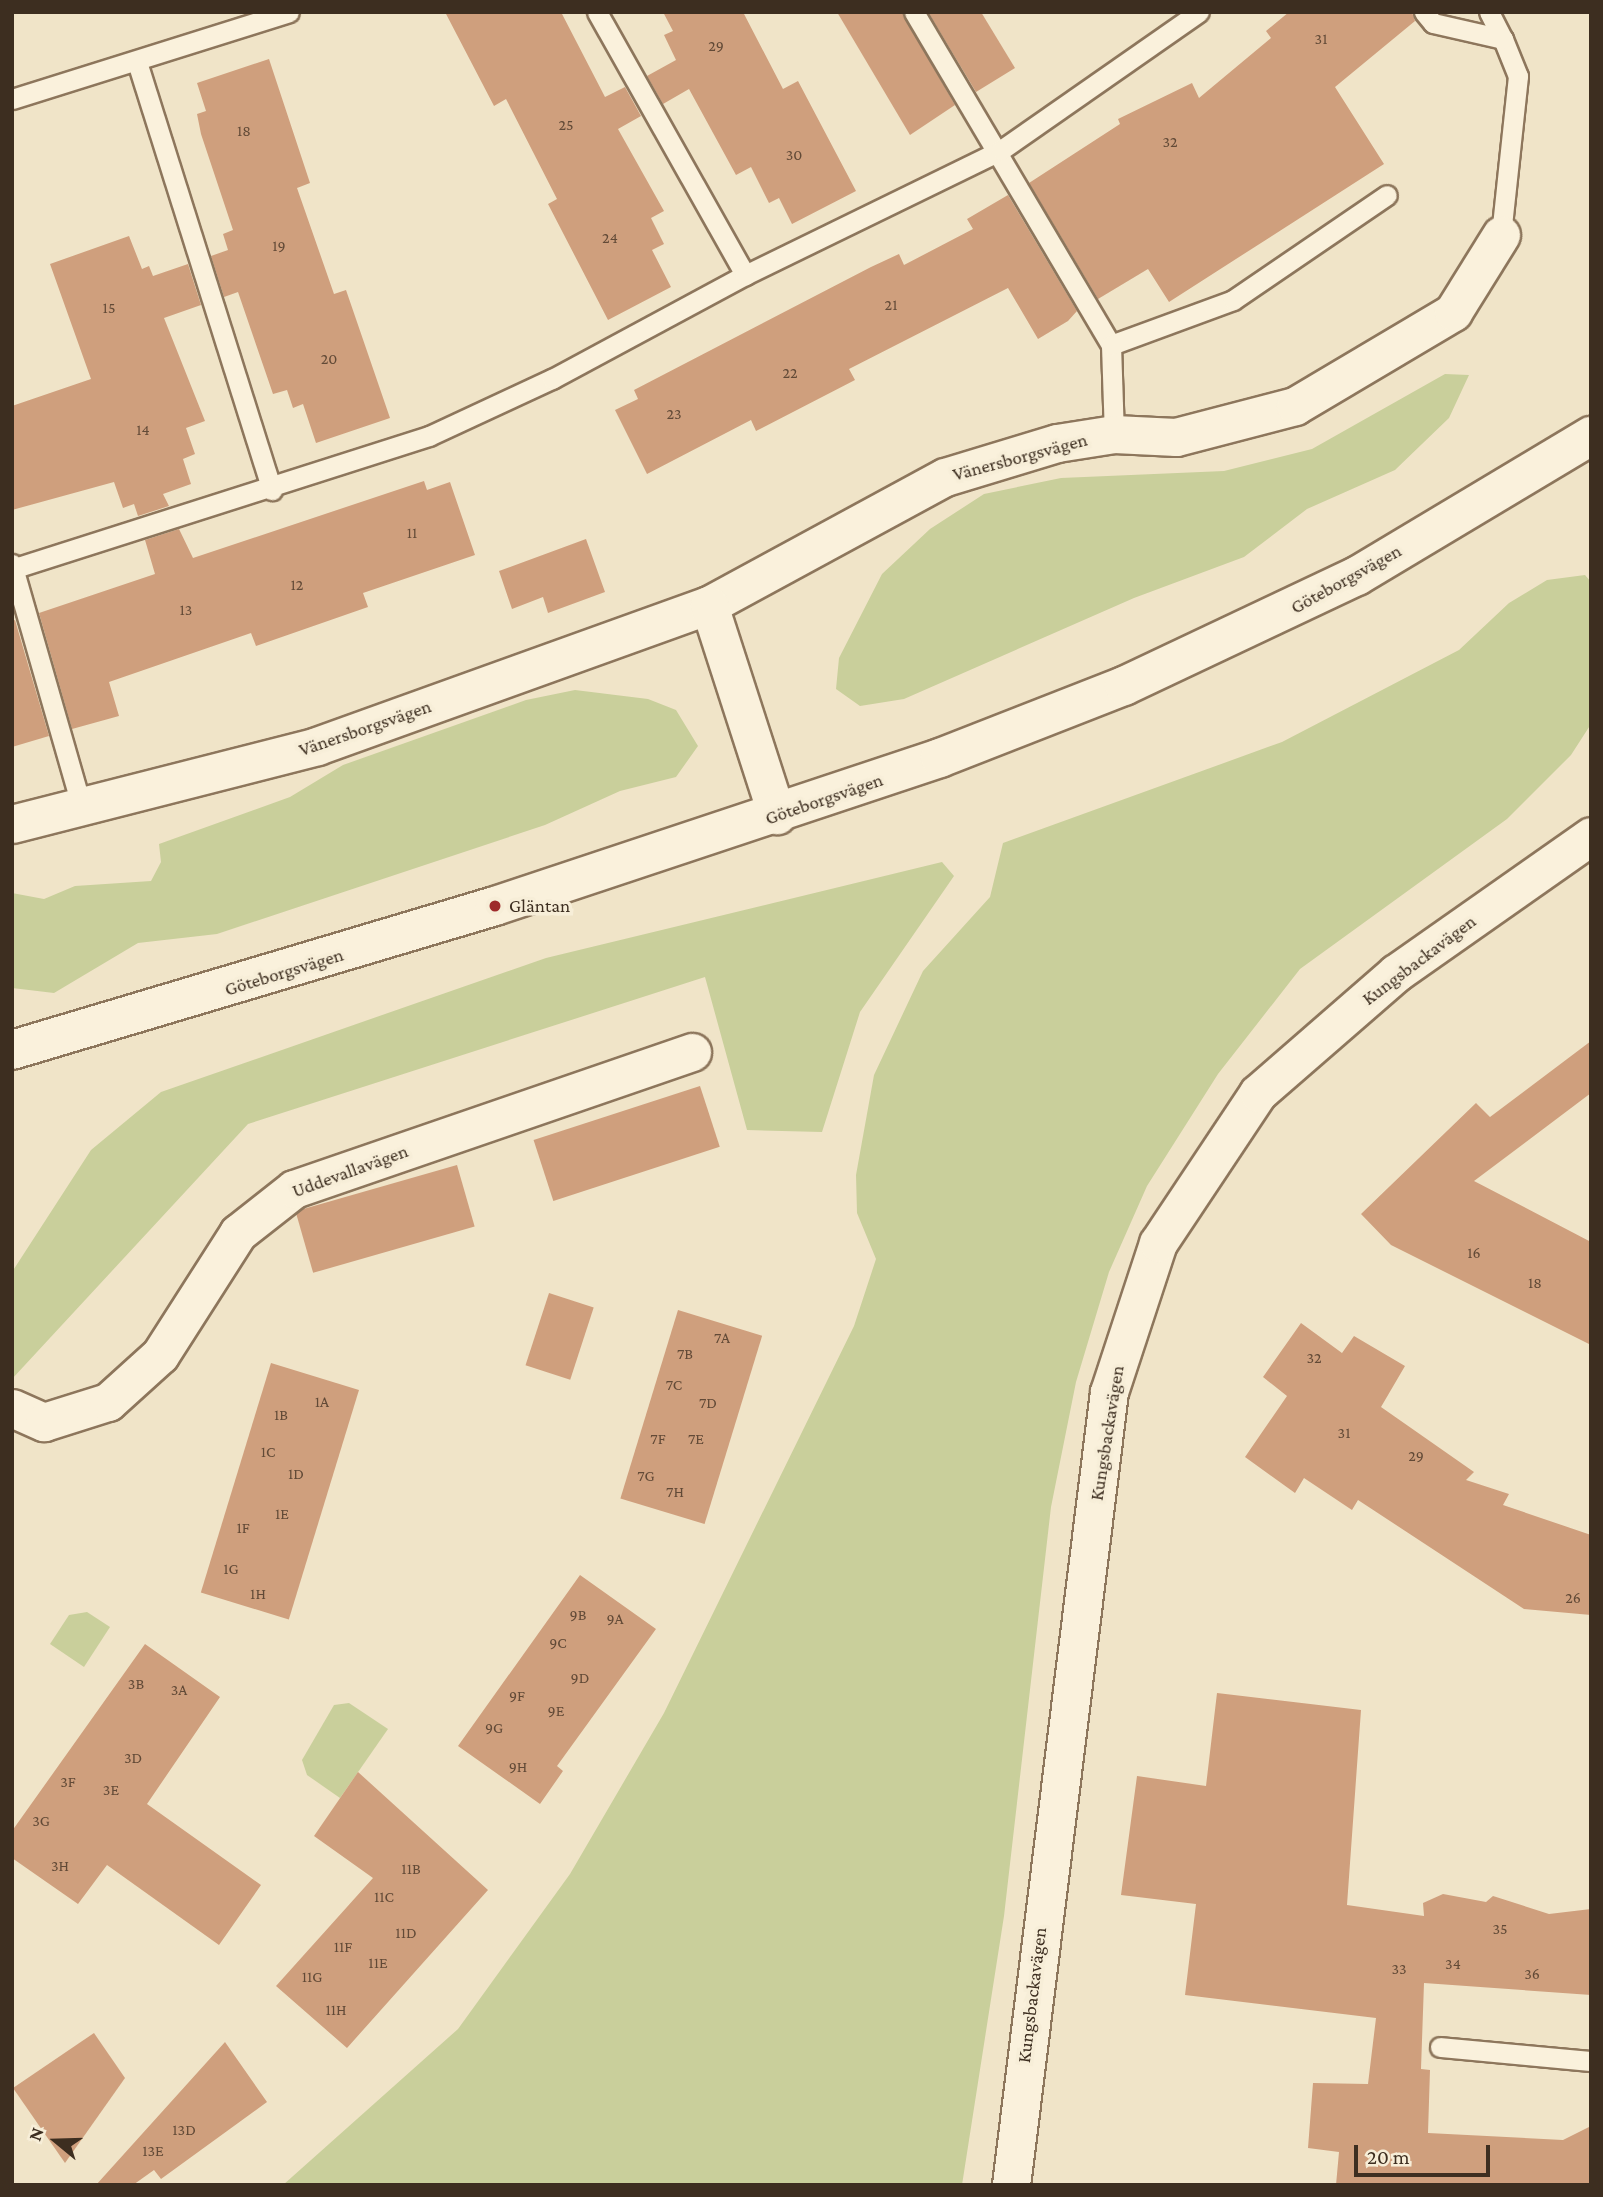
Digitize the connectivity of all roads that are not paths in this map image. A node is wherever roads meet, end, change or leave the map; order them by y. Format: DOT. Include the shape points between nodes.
graph roads {
  1 [pos="289,12"];
  2 [pos="597,12"];
  3 [pos="914,12"];
  4 [pos="1199,12"];
  5 [pos="1424,12"];
  6 [pos="1489,12"];
  7 [pos="1503,39"];
  8 [pos="137,62"];
  9 [pos="12,99"];
  10 [pos="1001,150"];
  11 [pos="1387,195"];
  12 [pos="1501,235"];
  13 [pos="745,275"];
  14 [pos="1111,345"];
  15 [pos="1114,434"];
  16 [pos="1591,436"];
  17 [pos="272,490"];
  18 [pos="13,567"];
  19 [pos="709,605"];
  20 [pos="82,808"];
  21 [pos="777,816"];
  22 [pos="12,824"];
  23 [pos="1591,836"];
  24 [pos="12,1050"];
  25 [pos="692,1052"];
  26 [pos="12,1408"];
  27 [pos="1440,2047"];
  28 [pos="1591,2061"];
  29 [pos="1011,2185"];
  1 -- 8 [label="lane"];
  2 -- 13 [label="lane"];
  3 -- 10 [label="lane"];
  4 -- 10 [label="lane"];
  5 -- 7 [label="lane" via="1433,23"];
  6 -- 7 [label="lane"];
  7 -- 12 [label="lane" via="1518,76"];
  8 -- 9 [label="lane"];
  8 -- 17 [label="lane"];
  10 -- 13 [label="lane"];
  10 -- 14 [label="lane"];
  11 -- 14 [label="lane" via="1233,300"];
  12 -- 15 [label="street, Vänersborgsvägen" via="1453,312 1296,406 1176,437"];
  13 -- 17 [label="lane" via="552,379 441,431"];
  14 -- 15 [label="lane"];
  15 -- 19 [label="street, Vänersborgsvägen" via="1057,443 945,477"];
  16 -- 21 [label="street, Göteborgsvägen" via="1357,576 1231,639 953,754"];
  17 -- 18 [label="lane"];
  18 -- 20 [label="lane"];
  19 -- 20 [label="street, Vänersborgsvägen" via="317,746"];
  19 -- 21 [label="street"];
  20 -- 22 [label="street, Vänersborgsvägen"];
  21 -- 24 [label="street, Göteborgsvägen" via="100,1029"];
  23 -- 29 [label="street, Kungsbackavägen" via="1396,974 1258,1093 1158,1243 1110,1392"];
  25 -- 26 [label="street, Uddevallavägen" via="294,1189 238,1233 160,1355 108,1402 44,1422"];
  27 -- 28 [label="lane"];
}
